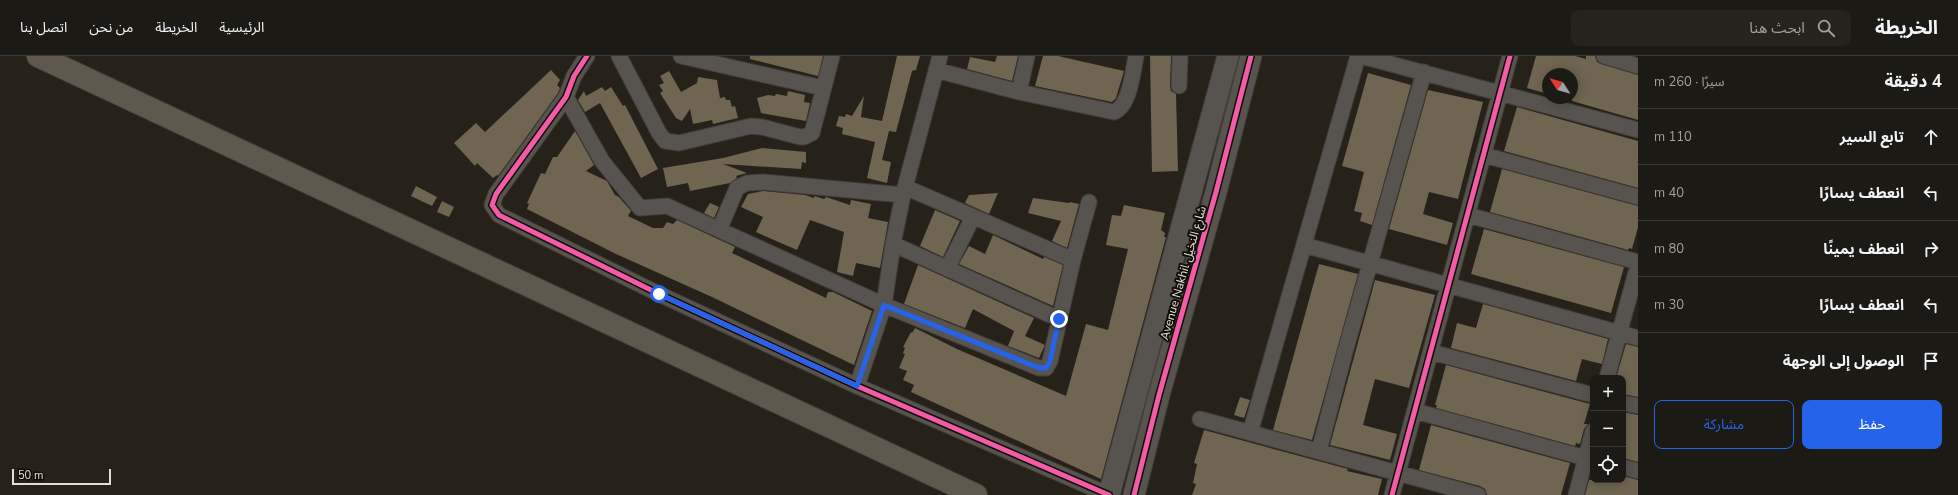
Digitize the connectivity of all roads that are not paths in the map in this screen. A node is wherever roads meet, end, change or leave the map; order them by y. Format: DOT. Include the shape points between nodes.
graph roads {
  1 [pos="38,56"];
  2 [pos="587,56"];
  3 [pos="619,56"];
  4 [pos="681,56"];
  5 [pos="832,56"];
  6 [pos="1027,56"];
  7 [pos="1136,56"];
  8 [pos="1180,56"];
  9 [pos="1228,56"];
  10 [pos="1251,56"];
  11 [pos="1358,56"];
  12 [pos="1361,56"];
  13 [pos="1510,56"];
  14 [pos="1604,56"];
  15 [pos="938,63"];
  16 [pos="1638,66"];
  17 [pos="1424,72"];
  18 [pos="1179,86"];
  19 [pos="823,88"];
  20 [pos="1019,92"];
  21 [pos="1500,93"];
  22 [pos="566,97"];
  23 [pos="1638,130"];
  24 [pos="1484,155"];
  25 [pos="904,191"];
  26 [pos="1638,196"];
  27 [pos="1089,202"];
  28 [pos="1468,215"];
  29 [pos="973,217"];
  30 [pos="719,230"];
  31 [pos="893,244"];
  32 [pos="1304,245"];
  33 [pos="1073,260"];
  34 [pos="1638,262"];
  35 [pos="1371,263"];
  36 [pos="1638,265"];
  37 [pos="947,269"];
  38 [pos="1448,286"];
  39 [pos="884,305"];
  40 [pos="1059,319"];
  41 [pos="1620,332"];
  42 [pos="1638,338"];
  43 [pos="1431,352"];
  44 [pos="1608,375"];
  45 [pos="857,386"];
  46 [pos="1590,394"];
  47 [pos="1626,403"];
  48 [pos="1638,406"];
  49 [pos="1415,411"];
  50 [pos="1200,419"];
  51 [pos="1250,433"];
  52 [pos="1591,447"];
  53 [pos="1320,451"];
  54 [pos="1589,459"];
  55 [pos="1626,468"];
  56 [pos="1638,471"];
  57 [pos="1398,474"];
  58 [pos="1135,492"];
  59 [pos="976,495"];
  60 [pos="1109,495"];
  61 [pos="1392,495"];
  62 [pos="1478,495"];
  63 [pos="1576,495"];
  1 -- 59 [label="main road"];
  2 -- 22 [label="street" via="574,76"];
  3 -- 19 [label="street" via="659,133 665,141 672,143 751,126 804,137 815,129"];
  4 -- 19 [label="street"];
  5 -- 19 [label="street"];
  6 -- 20 [label="street"];
  7 -- 20 [label="street" via="1126,100 1119,110 1108,112"];
  8 -- 18 [label="street"];
  9 -- 60 [label="street, Avenue Nakhil شارع النخيل"];
  10 -- 58 [label="street, Avenue Nakhil شارع النخيل"];
  11 -- 32 [label="street"];
  12 -- 17 [label="street"];
  13 -- 21 [label="street"];
  14 -- 16 [label="street"];
  15 -- 20 [label="street"];
  15 -- 25 [label="street"];
  17 -- 21 [label="street"];
  17 -- 35 [label="street"];
  21 -- 23 [label="street"];
  21 -- 24 [label="street"];
  22 -- 30 [label="street" via="602,161 640,208 667,206"];
  22 -- 45 [label="street" via="496,194 492,205 499,215 659,294"];
  24 -- 26 [label="street"];
  24 -- 28 [label="street"];
  25 -- 29 [label="street"];
  25 -- 30 [label="street" via="747,183 737,188"];
  25 -- 31 [label="street"];
  27 -- 33 [label="street"];
  28 -- 34 [label="street"];
  28 -- 38 [label="street"];
  29 -- 33 [label="street"];
  29 -- 37 [label="street"];
  30 -- 39 [label="street"];
  31 -- 37 [label="street"];
  31 -- 39 [label="street"];
  32 -- 35 [label="street"];
  32 -- 51 [label="street"];
  33 -- 40 [label="street"];
  35 -- 38 [label="street"];
  35 -- 53 [label="street"];
  36 -- 41 [label="street"];
  37 -- 40 [label="street"];
  38 -- 41 [label="street"];
  38 -- 43 [label="street"];
  39 -- 40 [label="street" via="1039,368 1046,368 1050,361"];
  39 -- 45 [label="street"];
  41 -- 42 [label="street"];
  41 -- 44 [label="street"];
  43 -- 46 [label="street"];
  43 -- 49 [label="street"];
  45 -- 60 [label="street"];
  47 -- 48 [label="street"];
  49 -- 54 [label="street"];
  49 -- 57 [label="street"];
  50 -- 51 [label="street"];
  51 -- 53 [label="street"];
  52 -- 54 [label="street"];
  53 -- 57 [label="street"];
  54 -- 63 [label="street"];
  55 -- 56 [label="street"];
  57 -- 61 [label="street"];
  57 -- 62 [label="street"];
}
